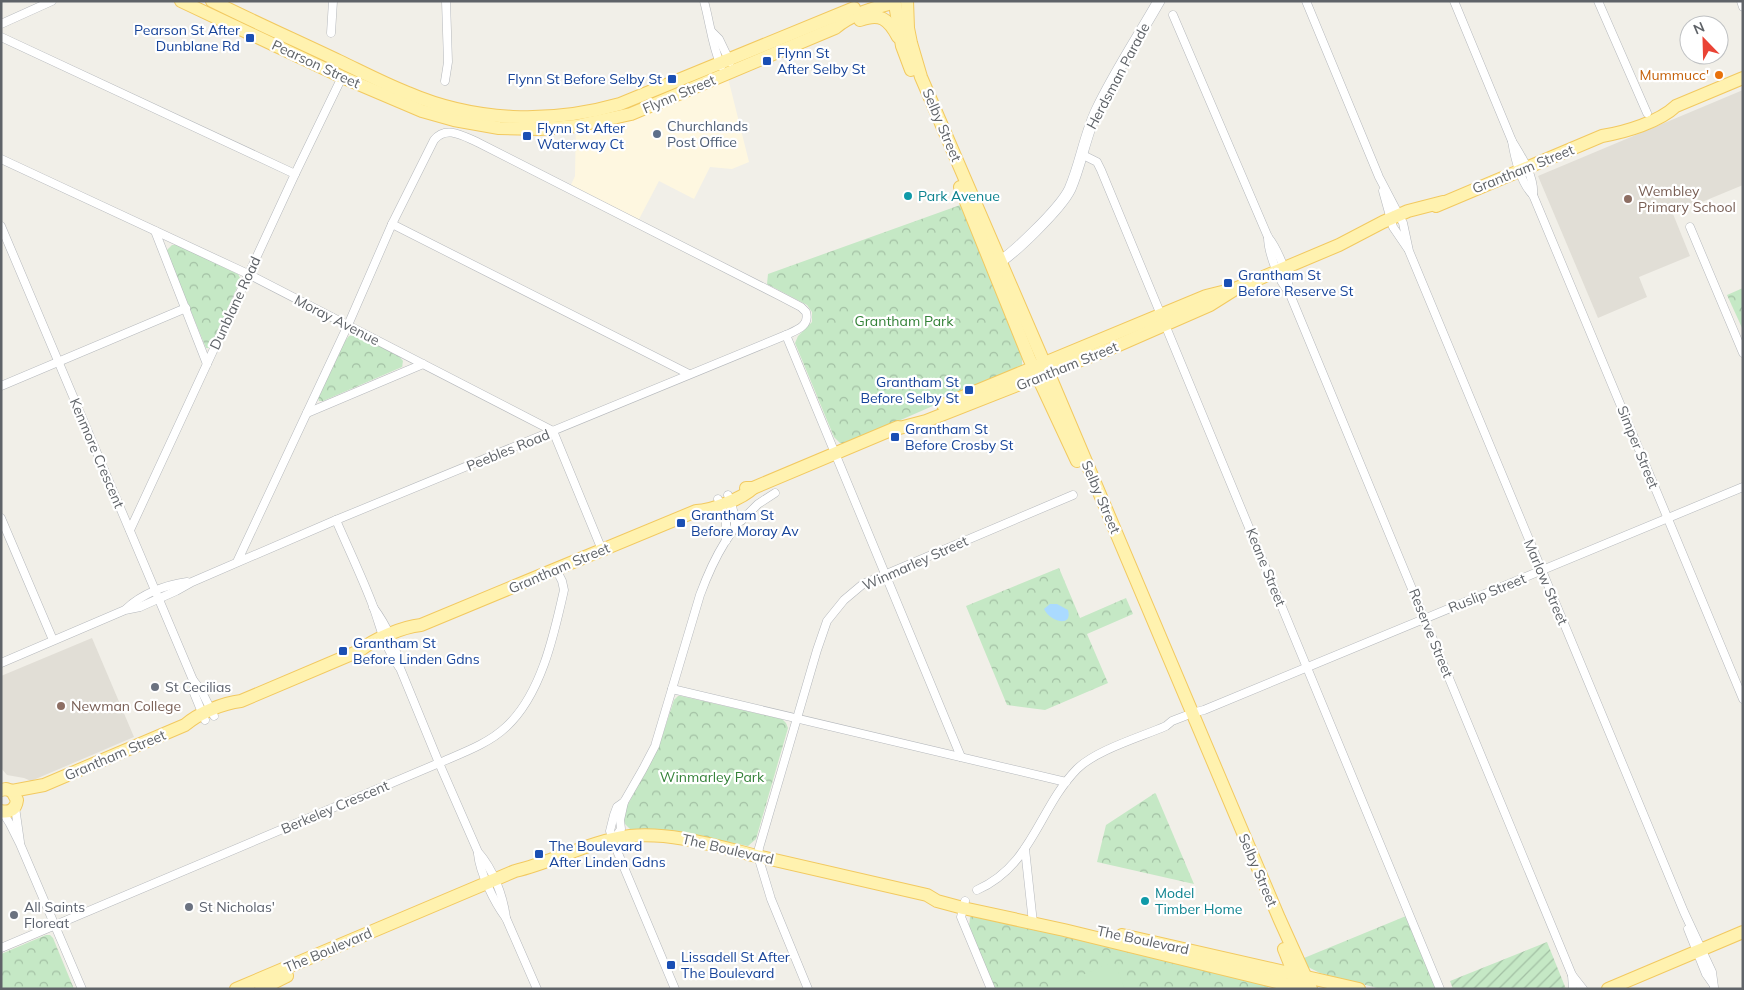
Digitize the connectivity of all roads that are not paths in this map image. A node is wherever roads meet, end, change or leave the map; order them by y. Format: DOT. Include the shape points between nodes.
graph roads {
  1 [pos="52,1"];
  2 [pos="181,1"];
  3 [pos="232,1"];
  4 [pos="333,1"];
  5 [pos="446,1"];
  6 [pos="704,1"];
  7 [pos="868,1"];
  8 [pos="1159,1"];
  9 [pos="1306,1"];
  10 [pos="1454,1"];
  11 [pos="1598,1"];
  12 [pos="1741,1"];
  13 [pos="898,2"];
  14 [pos="210,5"];
  15 [pos="1743,7"];
  16 [pos="239,14"];
  17 [pos="1173,15"];
  18 [pos="1,24"];
  19 [pos="835,28"];
  20 [pos="331,33"];
  21 [pos="1,37"];
  22 [pos="902,46"];
  23 [pos="724,60"];
  24 [pos="729,73"];
  25 [pos="342,77"];
  26 [pos="1743,78"];
  27 [pos="445,81"];
  28 [pos="643,95"];
  29 [pos="671,98"];
  30 [pos="448,106"];
  31 [pos="1676,106"];
  32 [pos="1647,113"];
  33 [pos="454,120"];
  34 [pos="1602,136"];
  35 [pos="1081,154"];
  36 [pos="1,159"];
  37 [pos="12,164"];
  38 [pos="1,169"];
  39 [pos="1523,169"];
  40 [pos="295,174"];
  41 [pos="1396,221"];
  42 [pos="392,224"];
  43 [pos="1,226"];
  44 [pos="1690,227"];
  45 [pos="155,231"];
  46 [pos="996,264"];
  47 [pos="1280,270"];
  48 [pos="248,274"];
  49 [pos="186,308"];
  50 [pos="1164,320"];
  51 [pos="348,325"];
  52 [pos="786,335"];
  53 [pos="1743,353"];
  54 [pos="59,360"];
  55 [pos="207,364"];
  56 [pos="423,364"];
  57 [pos="1041,371"];
  58 [pos="689,374"];
  59 [pos="1,386"];
  60 [pos="307,413"];
  61 [pos="552,432"];
  62 [pos="836,453"];
  63 [pos="1743,487"];
  64 [pos="775,493"];
  65 [pos="1073,495"];
  66 [pos="724,500"];
  67 [pos="1,518"];
  68 [pos="1668,518"];
  69 [pos="336,520"];
  70 [pos="735,523"];
  71 [pos="130,530"];
  72 [pos="726,541"];
  73 [pos="602,550"];
  74 [pos="237,562"];
  75 [pos="556,569"];
  76 [pos="1542,570"];
  77 [pos="886,573"];
  78 [pos="156,595"];
  79 [pos="1424,618"];
  80 [pos="388,639"];
  81 [pos="53,640"];
  82 [pos="1,663"];
  83 [pos="1307,667"];
  84 [pos="672,689"];
  85 [pos="1743,699"];
  86 [pos="208,715"];
  87 [pos="1192,715"];
  88 [pos="797,720"];
  89 [pos="961,757"];
  90 [pos="439,763"];
  91 [pos="1,779"];
  92 [pos="1066,782"];
  93 [pos="11,796"];
  94 [pos="2,811"];
  95 [pos="614,839"];
  96 [pos="20,844"];
  97 [pos="1026,849"];
  98 [pos="758,856"];
  99 [pos="492,884"];
  100 [pos="977,890"];
  101 [pos="964,904"];
  102 [pos="1034,918"];
  103 [pos="55,925"];
  104 [pos="1743,932"];
  105 [pos="1743,940"];
  106 [pos="1,948"];
  107 [pos="1700,954"];
  108 [pos="1572,975"];
  109 [pos="1302,984"];
  110 [pos="1715,988"];
  111 [pos="82,989"];
  112 [pos="236,989"];
  113 [pos="261,989"];
  114 [pos="537,989"];
  115 [pos="675,989"];
  116 [pos="808,989"];
  117 [pos="991,989"];
  118 [pos="1359,989"];
  119 [pos="1440,989"];
  120 [pos="1573,989"];
  121 [pos="1583,989"];
  122 [pos="1608,989"];
  123 [pos="1628,989"];
  1 -- 18 [label="street"];
  2 -- 14 [label="main road, Pearson Street"];
  3 -- 16 [label="street"];
  4 -- 20 [label="street"];
  5 -- 27 [label="street" via="448,62"];
  6 -- 23 [label="street" via="713,43"];
  7 -- 23 [label="main road, Flynn Street"];
  8 -- 35 [label="main road, Herdsman Parade" via="1097,109"];
  9 -- 41 [label="street, Marlow Street"];
  10 -- 39 [label="street, Simper Street" via="1512,141 1515,158"];
  11 -- 32 [label="street"];
  12 -- 15 [label="street"];
  13 -- 19 [label="main road, Flynn Street" via="862,12"];
  13 -- 22 [label="main road, Selby Street"];
  13 -- 46 [label="main road, Selby Street" via="921,77"];
  14 -- 16 [label="main road, Pearson Street"];
  14 -- 25 [label="main road, Pearson Street"];
  16 -- 30 [label="main road, Pearson Street" via="409,94"];
  17 -- 47 [label="street, Reserve Street"];
  19 -- 22 [label="main road" via="866,18 882,18 891,24"];
  19 -- 24 [label="main road, Flynn Street"];
  21 -- 40 [label="street"];
  22 -- 46 [label="main road, Selby Street"];
  23 -- 24 [label="street"];
  23 -- 28 [label="main road, Flynn Street"];
  24 -- 29 [label="main road, Flynn Street"];
  25 -- 33 [label="main road, Pearson Street" via="422,111"];
  25 -- 40 [label="street, Dunblane Road"];
  26 -- 31 [label="main road, Grantham Street"];
  28 -- 29 [label="main road" via="663,94"];
  28 -- 30 [label="main road, Flynn Street" via="598,111 550,117 494,116"];
  29 -- 33 [label="main road, Flynn Street" via="631,114 576,126 499,128"];
  31 -- 32 [label="main road, Grantham Street" via="1664,106"];
  31 -- 34 [label="main road, Grantham Street" via="1668,114 1637,127"];
  32 -- 34 [label="main road, Grantham Street"];
  34 -- 39 [label="main road, Grantham Street"];
  35 -- 46 [label="main road, Herdsman Parade" via="1062,202"];
  35 -- 50 [label="street, Keane Street" via="1097,162"];
  36 -- 37 [label="street, Moray Avenue"];
  37 -- 38 [label="street"];
  37 -- 45 [label="street, Moray Avenue"];
  39 -- 41 [label="main road, Grantham Street"];
  39 -- 68 [label="street, Simper Street" via="1528,190 1533,195"];
  40 -- 48 [label="street, Dunblane Road"];
  41 -- 47 [label="main road, Grantham Street"];
  41 -- 76 [label="street, Marlow Street"];
  42 -- 51 [label="street"];
  42 -- 52 [label="street, Peebles Road" via="434,140 441,133 452,132 801,307 806,312 807,321"];
  42 -- 58 [label="street"];
  43 -- 54 [label="street, Kenmore Crescent"];
  44 -- 53 [label="street"];
  45 -- 48 [label="street, Moray Avenue"];
  45 -- 49 [label="street"];
  46 -- 57 [label="main road, Selby Street"];
  47 -- 50 [label="main road, Grantham Street" via="1237,288 1210,305"];
  47 -- 79 [label="street, Reserve Street" via="1284,287 1289,292"];
  48 -- 51 [label="street, Moray Avenue"];
  48 -- 55 [label="street, Dunblane Road"];
  49 -- 54 [label="street"];
  49 -- 55 [label="street"];
  50 -- 57 [label="main road, Grantham Street"];
  50 -- 83 [label="street, Keane Street"];
  51 -- 56 [label="street, Moray Avenue"];
  51 -- 60 [label="street"];
  52 -- 58 [label="street, Peebles Road"];
  52 -- 62 [label="street"];
  54 -- 59 [label="street"];
  54 -- 71 [label="street, Kenmore Crescent"];
  55 -- 71 [label="street, Dunblane Road"];
  56 -- 60 [label="street"];
  56 -- 61 [label="street, Moray Avenue"];
  57 -- 62 [label="main road, Grantham Street" via="923,414"];
  57 -- 87 [label="main road, Selby Street"];
  58 -- 61 [label="street, Peebles Road"];
  60 -- 74 [label="street"];
  61 -- 69 [label="street, Peebles Road"];
  61 -- 73 [label="street"];
  62 -- 66 [label="main road, Grantham Street" via="753,488 745,488"];
  62 -- 77 [label="street"];
  63 -- 68 [label="street, Ruslip Street"];
  64 -- 70 [label="street" via="758,504 742,521"];
  65 -- 77 [label="street, Winmarley Street"];
  66 -- 70 [label="street"];
  66 -- 72 [label="street"];
  66 -- 73 [label="main road, Grantham Street" via="702,506"];
  67 -- 81 [label="street"];
  68 -- 76 [label="street, Ruslip Street"];
  68 -- 85 [label="street, Simper Street"];
  69 -- 74 [label="street, Peebles Road"];
  69 -- 80 [label="street"];
  70 -- 72 [label="street"];
  71 -- 78 [label="street, Kenmore Crescent"];
  72 -- 84 [label="street" via="700,594"];
  73 -- 75 [label="main road, Grantham Street"];
  74 -- 78 [label="street, Peebles Road" via="192,582 173,584"];
  75 -- 80 [label="main road, Grantham Street" via="410,627"];
  75 -- 90 [label="street, Berkeley Crescent" via="564,590 539,681 506,727 478,746"];
  76 -- 79 [label="street, Ruslip Street"];
  76 -- 107 [label="street, Marlow Street"];
  77 -- 88 [label="street, Winmarley Street" via="863,584 827,621"];
  77 -- 89 [label="street"];
  78 -- 81 [label="street, Peebles Road" via="137,599 125,610"];
  78 -- 86 [label="street, Kenmore Crescent" via="193,680 194,693"];
  79 -- 83 [label="street, Ruslip Street"];
  79 -- 108 [label="street, Reserve Street"];
  80 -- 86 [label="main road, Grantham Street" via="367,644 359,651 232,702"];
  80 -- 90 [label="street"];
  81 -- 82 [label="street, Peebles Road"];
  83 -- 87 [label="street, Ruslip Street"];
  83 -- 119 [label="street, Keane Street"];
  84 -- 88 [label="street"];
  84 -- 95 [label="street" via="655,746 624,802 617,807 610,831"];
  86 -- 93 [label="main road, Grantham Street" via="192,718 186,724"];
  87 -- 92 [label="street, Ruslip Street" via="1174,726 1166,726 1098,755 1079,767"];
  87 -- 109 [label="main road, Selby Street"];
  88 -- 89 [label="street"];
  88 -- 98 [label="street, Winmarley Street"];
  89 -- 92 [label="street"];
  90 -- 99 [label="street"];
  90 -- 103 [label="street, Berkeley Crescent"];
  91 -- 93 [label="street"];
  92 -- 97 [label="street, Ruslip Street"];
  93 -- 94 [label="main road, Grantham Street" via="9,811"];
  93 -- 96 [label="street"];
  94 -- 96 [label="street"];
  95 -- 98 [label="main road, The Boulevard" via="651,835"];
  95 -- 99 [label="main road, The Boulevard" via="515,871"];
  95 -- 115 [label="street"];
  96 -- 103 [label="street"];
  97 -- 100 [label="street, Ruslip Street" via="998,879"];
  97 -- 102 [label="street"];
  98 -- 101 [label="main road, The Boulevard" via="927,895 937,901"];
  98 -- 116 [label="street" via="771,899"];
  99 -- 112 [label="main road, The Boulevard"];
  99 -- 113 [label="main road, The Boulevard"];
  99 -- 114 [label="street" via="505,906 506,918"];
  101 -- 102 [label="main road, The Boulevard"];
  101 -- 117 [label="street" via="961,917"];
  102 -- 109 [label="main road, The Boulevard"];
  103 -- 106 [label="street, Berkeley Crescent"];
  103 -- 111 [label="street"];
  104 -- 107 [label="main road"];
  105 -- 107 [label="main road"];
  107 -- 110 [label="street, Marlow Street" via="1712,972"];
  107 -- 122 [label="main road"];
  107 -- 123 [label="main road"];
  108 -- 120 [label="street, Reserve Street"];
  108 -- 121 [label="street, Reserve Street"];
  109 -- 118 [label="main road, The Boulevard"];
}
